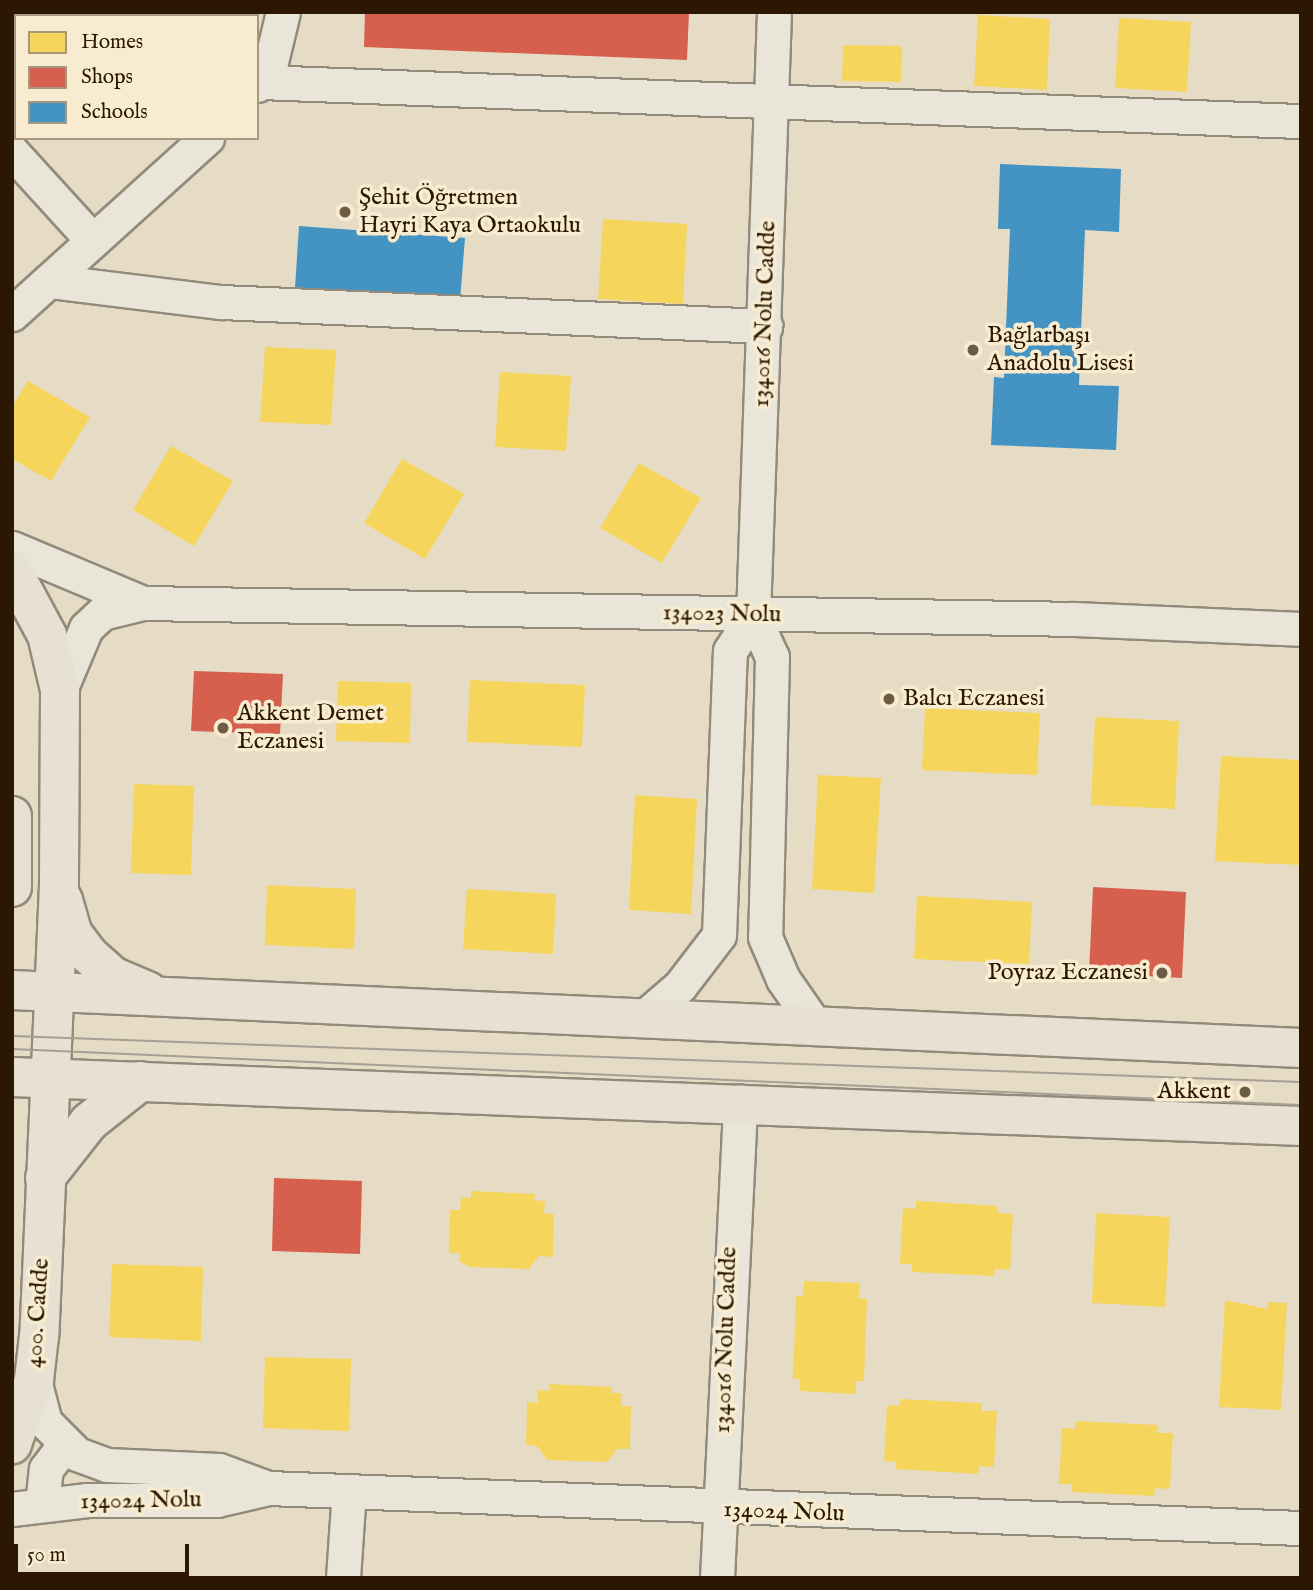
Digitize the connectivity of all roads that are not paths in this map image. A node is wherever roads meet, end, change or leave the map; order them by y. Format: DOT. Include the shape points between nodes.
graph roads {
  1 [pos="283,12"];
  2 [pos="774,12"];
  3 [pos="259,84"];
  4 [pos="772,99"];
  5 [pos="1301,121"];
  6 [pos="205,140"];
  7 [pos="12,152"];
  8 [pos="93,241"];
  9 [pos="49,281"];
  10 [pos="12,314"];
  11 [pos="765,326"];
  12 [pos="12,548"];
  13 [pos="12,570"];
  14 [pos="143,603"];
  15 [pos="753,615"];
  16 [pos="1301,629"];
  17 [pos="60,690"];
  18 [pos="12,816"];
  19 [pos="59,885"];
  20 [pos="12,887"];
  21 [pos="12,990"];
  22 [pos="52,991"];
  23 [pos="163,997"];
  24 [pos="643,1018"];
  25 [pos="815,1025"];
  26 [pos="1301,1048"];
  27 [pos="12,1077"];
  28 [pos="51,1078"];
  29 [pos="141,1081"];
  30 [pos="740,1101"];
  31 [pos="1301,1126"];
  32 [pos="45,1178"];
  33 [pos="34,1380"];
  34 [pos="12,1444"];
  35 [pos="64,1445"];
  36 [pos="268,1488"];
  37 [pos="349,1492"];
  38 [pos="27,1507"];
  39 [pos="719,1510"];
  40 [pos="1301,1528"];
  41 [pos="344,1578"];
  42 [pos="717,1578"];
  1 -- 3 [label="street" via="280,36"];
  2 -- 4 [label="street, 134016 Nolu Cadde"];
  3 -- 4 [label="street"];
  4 -- 5 [label="street"];
  4 -- 11 [label="street, 134016 Nolu Cadde"];
  6 -- 8 [label="street"];
  7 -- 8 [label="street"];
  8 -- 9 [label="street"];
  9 -- 10 [label="street"];
  9 -- 11 [label="street" via="221,302"];
  11 -- 15 [label="street, 134016 Nolu Cadde"];
  12 -- 14 [label="street"];
  13 -- 17 [label="main road" via="47,635"];
  14 -- 15 [label="street, 134023 Nolu"];
  14 -- 17 [label="street" via="102,613 86,628"];
  15 -- 16 [label="street, 134023 Nolu"];
  15 -- 24 [label="street" via="730,651 719,935 680,986"];
  15 -- 25 [label="street" via="772,657 765,937 783,979"];
  17 -- 19 [label="main road"];
  18 -- 20 [label="main road"];
  19 -- 22 [label="main road, 400. Cadde"];
  19 -- 23 [label="main road" via="73,934 89,955 112,976"];
  21 -- 22 [label="main road"];
  22 -- 23 [label="main road"];
  22 -- 28 [label="main road, 400. Cadde"];
  23 -- 24 [label="main road"];
  24 -- 25 [label="main road"];
  25 -- 26 [label="main road"];
  27 -- 28 [label="main road"];
  28 -- 29 [label="main road"];
  28 -- 32 [label="main road, 400. Cadde"];
  29 -- 30 [label="main road"];
  29 -- 32 [label="main road" via="89,1122"];
  30 -- 31 [label="main road"];
  30 -- 39 [label="street, 134016 Nolu Cadde"];
  32 -- 33 [label="main road, 400. Cadde"];
  33 -- 34 [label="main road, 400. Cadde"];
  33 -- 35 [label="street, 134024 Nolu" via="41,1416"];
  35 -- 36 [label="street, 134024 Nolu" via="107,1465 219,1470"];
  35 -- 38 [label="street"];
  36 -- 37 [label="street, 134024 Nolu"];
  36 -- 38 [label="street, 134024 Nolu" via="218,1500"];
  37 -- 39 [label="street, 134024 Nolu"];
  37 -- 41 [label="street"];
  39 -- 40 [label="street, 134024 Nolu"];
  39 -- 42 [label="street, 134016 Nolu Cadde"];
}
